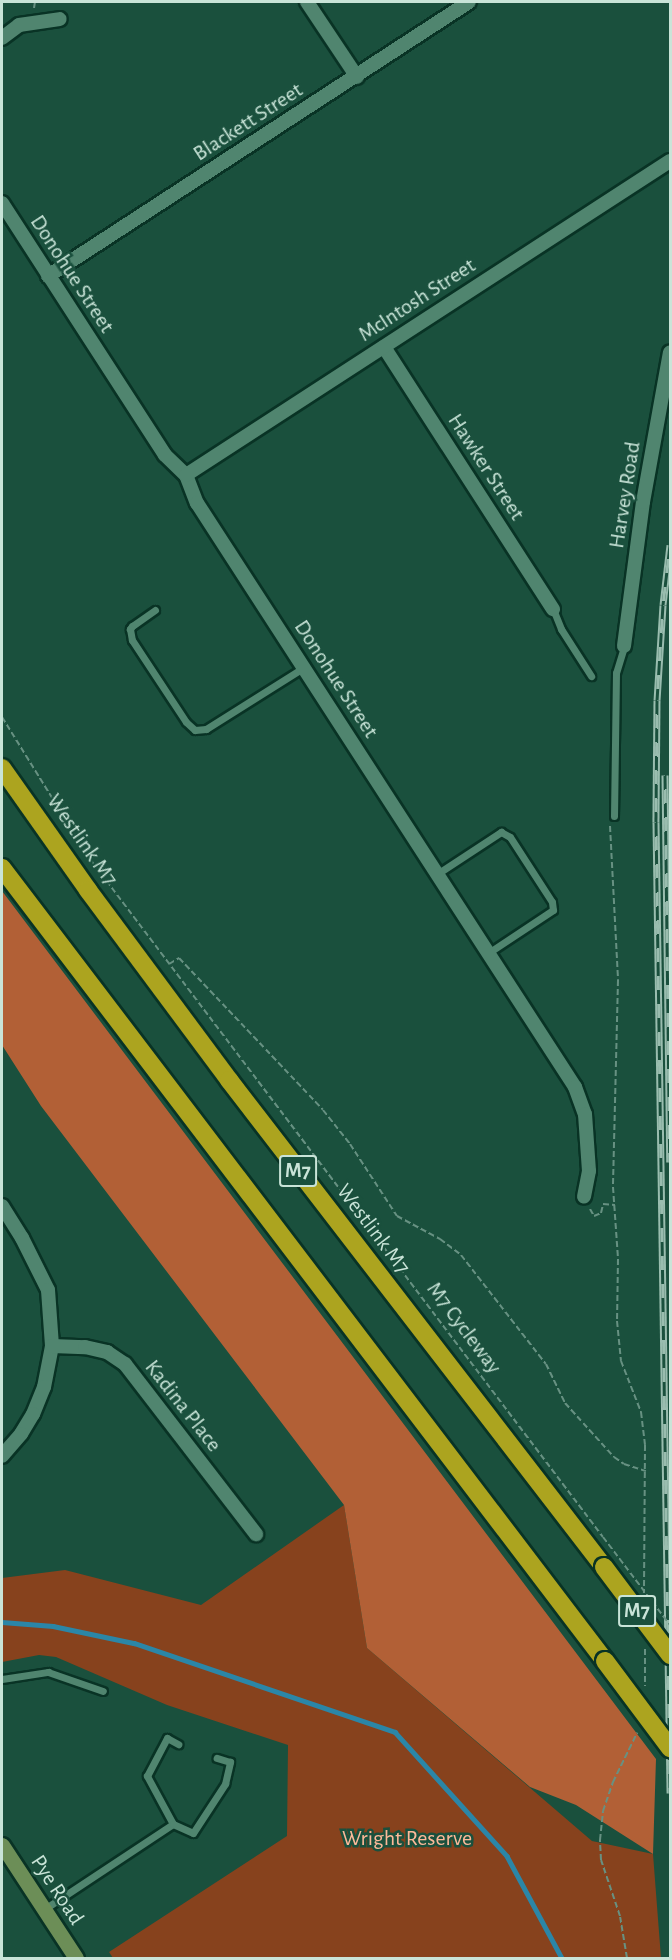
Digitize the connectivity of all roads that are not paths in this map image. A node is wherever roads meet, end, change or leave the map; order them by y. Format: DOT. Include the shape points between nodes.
graph roads {
  1 [pos="307,2"];
  2 [pos="469,2"];
  3 [pos="60,19"];
  4 [pos="2,38"];
  5 [pos="357,77"];
  6 [pos="670,161"];
  7 [pos="2,203"];
  8 [pos="48,276"];
  9 [pos="384,347"];
  10 [pos="670,352"];
  11 [pos="186,475"];
  12 [pos="553,609"];
  13 [pos="155,610"];
  14 [pos="624,646"];
  15 [pos="303,668"];
  16 [pos="591,676"];
  17 [pos="2,768"];
  18 [pos="611,819"];
  19 [pos="2,868"];
  20 [pos="437,874"];
  21 [pos="488,952"];
  22 [pos="584,1197"];
  23 [pos="2,1206"];
  24 [pos="52,1347"];
  25 [pos="2,1456"];
  26 [pos="256,1534"];
  27 [pos="670,1655"];
  28 [pos="2,1679"];
  29 [pos="103,1691"];
  30 [pos="178,1744"];
  31 [pos="670,1748"];
  32 [pos="217,1758"];
  33 [pos="173,1824"];
  34 [pos="2,1845"];
  35 [pos="43,1910"];
  36 [pos="76,1959"];
  1 -- 5 [label="street"];
  2 -- 5 [label="street, Blackett Street"];
  3 -- 4 [label="street" via="19,25"];
  5 -- 8 [label="street, Blackett Street"];
  6 -- 9 [label="street, McIntosh Street"];
  7 -- 8 [label="street, Donohue Street"];
  8 -- 11 [label="street, Donohue Street" via="165,455"];
  9 -- 11 [label="street, McIntosh Street"];
  9 -- 12 [label="street, Hawker Street"];
  10 -- 14 [label="street, Harvey Road"];
  11 -- 15 [label="street, Donohue Street" via="197,503"];
  12 -- 16 [label="lane"];
  13 -- 15 [label="lane" via="132,626 132,640 186,723 195,730 206,729"];
  14 -- 18 [label="lane" via="616,673"];
  15 -- 20 [label="street, Donohue Street"];
  17 -- 27 [label="highway, Westlink M7 / M7, bridge" via="236,1089"];
  19 -- 31 [label="highway, M7, bridge"];
  20 -- 21 [label="street, Donohue Street"];
  20 -- 21 [label="lane" via="501,832 510,837 552,902 553,910"];
  21 -- 22 [label="street, Donohue Street" via="575,1087 585,1114 589,1171"];
  23 -- 24 [label="street" via="48,1290"];
  24 -- 25 [label="street" via="44,1387 33,1414"];
  24 -- 26 [label="street, Kadina Place" via="107,1352 125,1364"];
  28 -- 29 [label="lane" via="48,1672"];
  30 -- 33 [label="lane" via="166,1738 147,1776"];
  32 -- 33 [label="lane" via="230,1762 225,1784 193,1833"];
  33 -- 35 [label="lane"];
  34 -- 35 [label="street, Pye Road"];
  35 -- 36 [label="street, Pye Road"];
}
